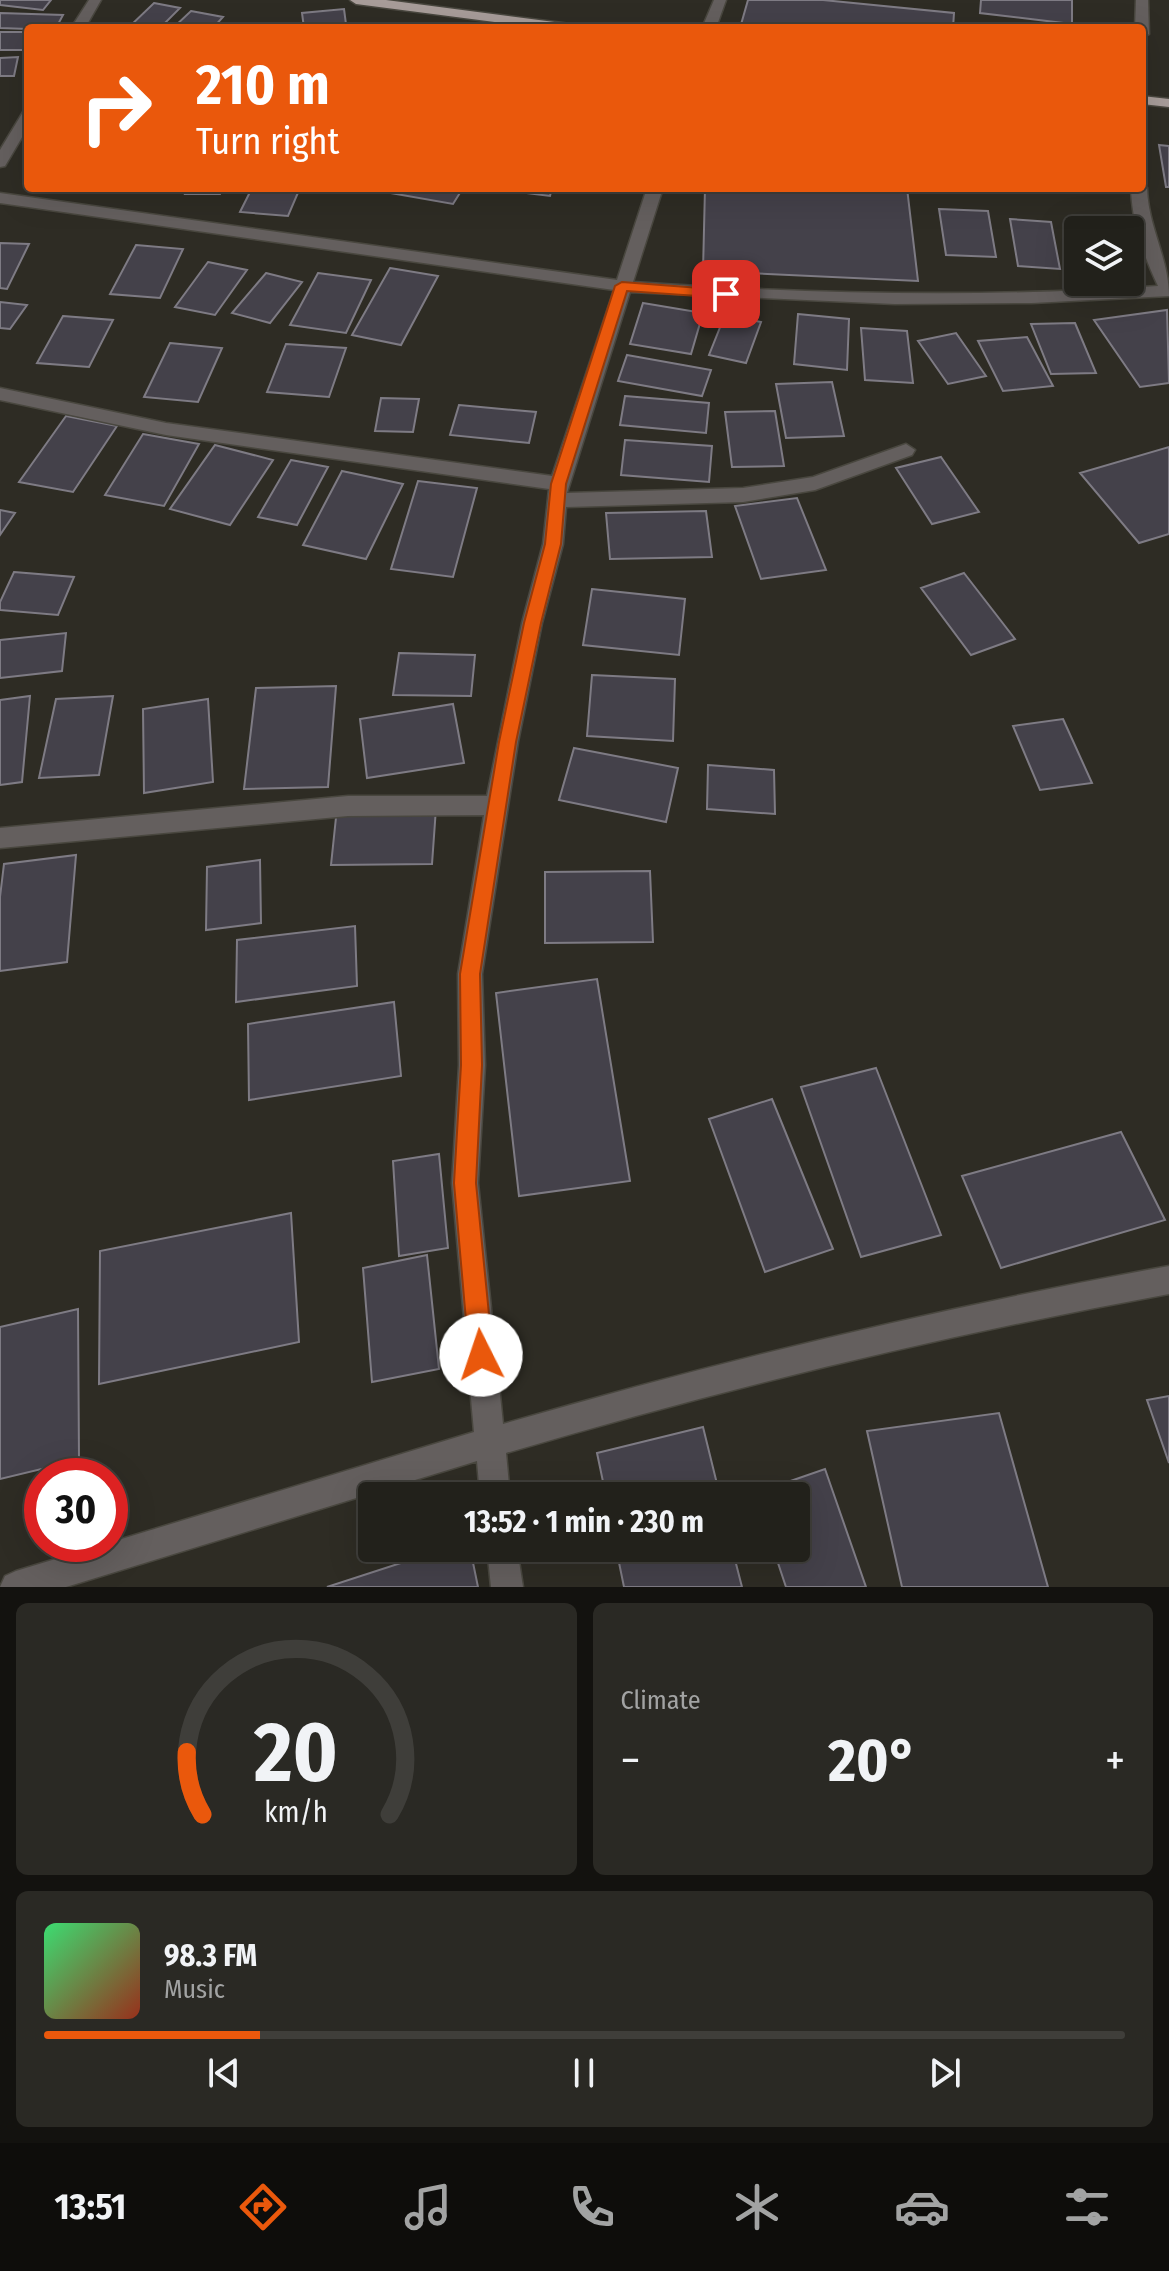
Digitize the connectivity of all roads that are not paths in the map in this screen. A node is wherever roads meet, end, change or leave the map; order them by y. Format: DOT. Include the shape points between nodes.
graph roads {
  1 [pos="95,0"];
  2 [pos="356,0"];
  3 [pos="720,0"];
  4 [pos="1142,0"];
  5 [pos="80,24"];
  6 [pos="539,24"];
  7 [pos="711,24"];
  8 [pos="1142,24"];
  9 [pos="1146,100"];
  10 [pos="1169,103"];
  11 [pos="24,122"];
  12 [pos="0,163"];
  13 [pos="654,192"];
  14 [pos="1139,192"];
  15 [pos="0,198"];
  16 [pos="622,286"];
  17 [pos="1169,291"];
  18 [pos="0,394"];
  19 [pos="906,450"];
  20 [pos="558,492"];
  21 [pos="499,805"];
  22 [pos="0,838"];
  23 [pos="1169,1280"];
  24 [pos="487,1445"];
  25 [pos="493,1482"];
  26 [pos="504,1562"];
  27 [pos="16,1587"];
  28 [pos="507,1587"];
  1 -- 5 [label="street"];
  2 -- 6 [label="highway"];
  3 -- 7 [label="street"];
  4 -- 8 [label="street"];
  9 -- 10 [label="highway"];
  11 -- 12 [label="street"];
  13 -- 16 [label="street"];
  14 -- 17 [label="street" via="1148,246"];
  15 -- 16 [label="street"];
  16 -- 17 [label="street" via="946,301"];
  16 -- 20 [label="street"];
  18 -- 20 [label="street" via="166,429"];
  19 -- 20 [label="street" via="815,483 743,495"];
  20 -- 21 [label="street" via="553,544 510,727"];
  21 -- 22 [label="street" via="348,806"];
  21 -- 24 [label="street" via="470,974 472,1065 465,1183"];
  23 -- 24 [label="street" via="1055,1298 793,1357"];
  24 -- 25 [label="street"];
  24 -- 27 [label="street"];
  26 -- 28 [label="street"];
}
